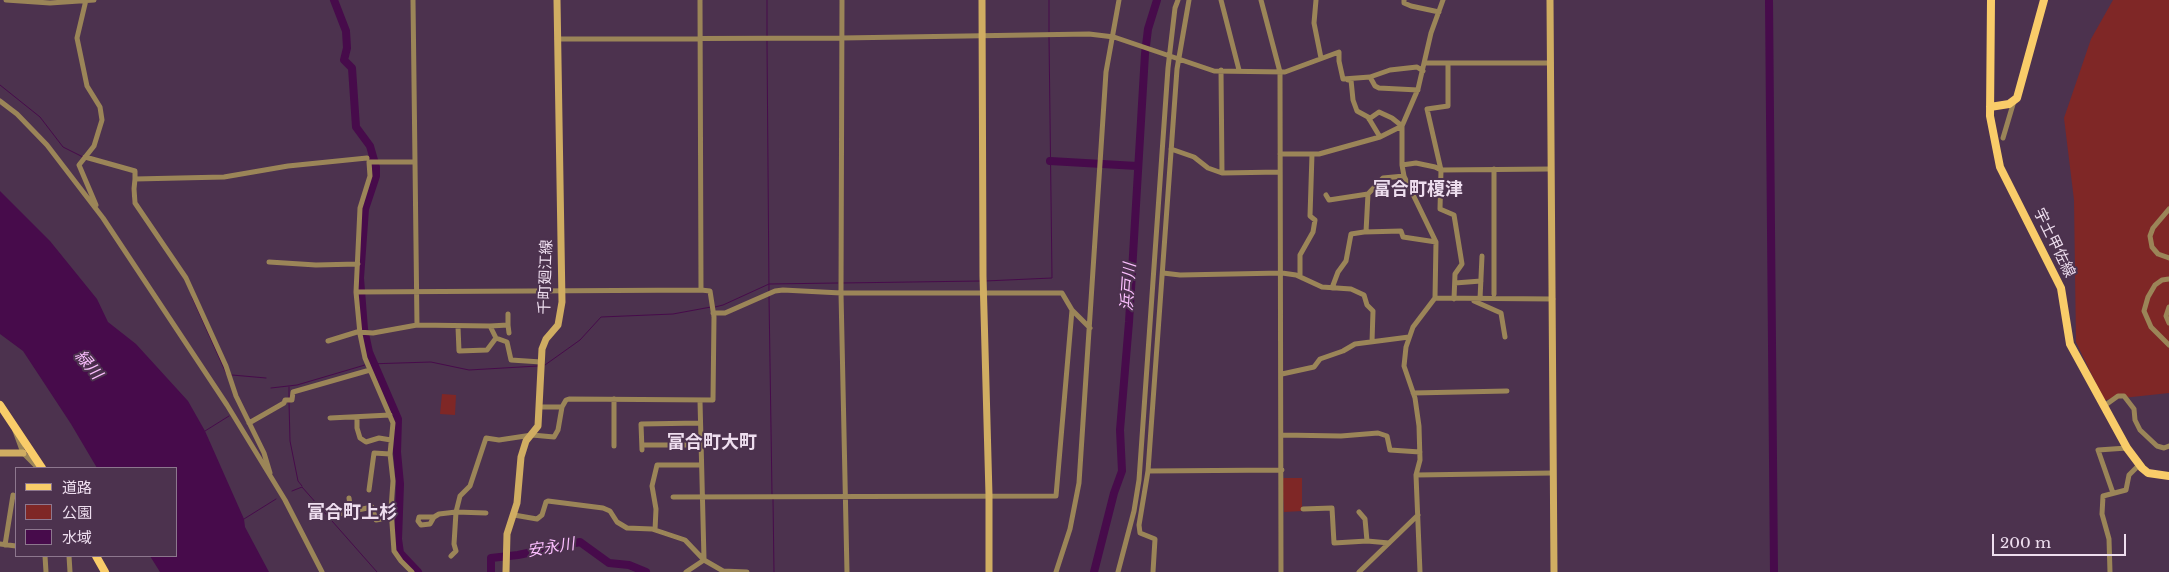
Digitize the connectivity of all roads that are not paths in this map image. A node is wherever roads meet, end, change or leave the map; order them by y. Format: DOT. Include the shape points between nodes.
graph roads {
  1 [pos="6,0"];
  2 [pos="86,0"];
  3 [pos="94,0"];
  4 [pos="413,0"];
  5 [pos="557,0"];
  6 [pos="700,0"];
  7 [pos="842,0"];
  8 [pos="982,0"];
  9 [pos="1119,0"];
  10 [pos="1178,0"];
  11 [pos="1189,0"];
  12 [pos="1221,0"];
  13 [pos="1261,0"];
  14 [pos="1316,0"];
  15 [pos="1404,0"];
  16 [pos="1443,0"];
  17 [pos="1550,0"];
  18 [pos="1991,0"];
  19 [pos="2044,0"];
  20 [pos="1439,12"];
  21 [pos="982,36"];
  22 [pos="1111,36"];
  23 [pos="842,38"];
  24 [pos="557,39"];
  25 [pos="700,39"];
  26 [pos="1170,55"];
  27 [pos="1179,58"];
  28 [pos="1321,58"];
  29 [pos="1425,62"];
  30 [pos="1448,63"];
  31 [pos="1551,63"];
  32 [pos="1221,70"];
  33 [pos="1239,70"];
  34 [pos="1423,71"];
  35 [pos="1280,72"];
  36 [pos="1370,77"];
  37 [pos="1343,78"];
  38 [pos="1418,90"];
  39 [pos="0,101"];
  40 [pos="2014,101"];
  41 [pos="1990,107"];
  42 [pos="1369,119"];
  43 [pos="1402,126"];
  44 [pos="1380,137"];
  45 [pos="2003,138"];
  46 [pos="1170,149"];
  47 [pos="1280,154"];
  48 [pos="1312,154"];
  49 [pos="84,158"];
  50 [pos="368,160"];
  51 [pos="415,162"];
  52 [pos="1402,164"];
  53 [pos="1494,169"];
  54 [pos="1552,169"];
  55 [pos="1441,170"];
  56 [pos="1280,172"];
  57 [pos="1222,173"];
  58 [pos="1404,176"];
  59 [pos="135,179"];
  60 [pos="1368,194"];
  61 [pos="1326,195"];
  62 [pos="2169,210"];
  63 [pos="103,218"];
  64 [pos="1366,232"];
  65 [pos="1436,242"];
  66 [pos="1482,256"];
  67 [pos="2169,258"];
  68 [pos="269,262"];
  69 [pos="358,264"];
  70 [pos="1163,273"];
  71 [pos="1282,273"];
  72 [pos="1300,276"];
  73 [pos="2169,279"];
  74 [pos="1481,281"];
  75 [pos="1455,283"];
  76 [pos="1332,288"];
  77 [pos="702,290"];
  78 [pos="841,290"];
  79 [pos="416,291"];
  80 [pos="562,291"];
  81 [pos="983,291"];
  82 [pos="356,292"];
  83 [pos="1494,294"];
  84 [pos="1435,298"];
  85 [pos="1454,299"];
  86 [pos="1471,299"];
  87 [pos="1480,299"];
  88 [pos="1553,300"];
  89 [pos="2169,307"];
  90 [pos="1072,310"];
  91 [pos="713,313"];
  92 [pos="508,314"];
  93 [pos="2169,322"];
  94 [pos="417,325"];
  95 [pos="508,325"];
  96 [pos="490,326"];
  97 [pos="458,327"];
  98 [pos="1090,328"];
  99 [pos="360,333"];
  100 [pos="509,333"];
  101 [pos="1409,337"];
  102 [pos="1505,337"];
  103 [pos="496,338"];
  104 [pos="328,341"];
  105 [pos="1372,342"];
  106 [pos="2169,345"];
  107 [pos="541,362"];
  108 [pos="369,370"];
  109 [pos="1282,374"];
  110 [pos="1507,391"];
  111 [pos="1413,393"];
  112 [pos="614,399"];
  113 [pos="700,401"];
  114 [pos="0,404"];
  115 [pos="2104,406"];
  116 [pos="540,407"];
  117 [pos="562,407"];
  118 [pos="390,415"];
  119 [pos="330,418"];
  120 [pos="357,418"];
  121 [pos="250,423"];
  122 [pos="700,423"];
  123 [pos="14,426"];
  124 [pos="532,435"];
  125 [pos="1282,435"];
  126 [pos="391,440"];
  127 [pos="700,445"];
  128 [pos="614,446"];
  129 [pos="2169,446"];
  130 [pos="2127,448"];
  131 [pos="1420,452"];
  132 [pos="0,453"];
  133 [pos="23,453"];
  134 [pos="390,454"];
  135 [pos="701,465"];
  136 [pos="2139,465"];
  137 [pos="39,467"];
  138 [pos="39,467"];
  139 [pos="1148,470"];
  140 [pos="1282,470"];
  141 [pos="1553,473"];
  142 [pos="1416,475"];
  143 [pos="2169,476"];
  144 [pos="275,484"];
  145 [pos="368,490"];
  146 [pos="2113,493"];
  147 [pos="13,494"];
  148 [pos="989,495"];
  149 [pos="846,496"];
  150 [pos="673,497"];
  151 [pos="349,498"];
  152 [pos="701,498"];
  153 [pos="1303,509"];
  154 [pos="352,511"];
  155 [pos="456,512"];
  156 [pos="1359,512"];
  157 [pos="486,513"];
  158 [pos="334,515"];
  159 [pos="514,515"];
  160 [pos="1418,515"];
  161 [pos="392,517"];
  162 [pos="434,517"];
  163 [pos="655,530"];
  164 [pos="1366,541"];
  165 [pos="1390,543"];
  166 [pos="3,544"];
  167 [pos="451,556"];
  168 [pos="45,557"];
  169 [pos="69,557"];
  170 [pos="97,557"];
  171 [pos="704,560"];
  172 [pos="723,571"];
  173 [pos="46,572"];
  174 [pos="70,572"];
  175 [pos="105,572"];
  176 [pos="322,572"];
  177 [pos="412,572"];
  178 [pos="506,572"];
  179 [pos="686,572"];
  180 [pos="746,572"];
  181 [pos="847,572"];
  182 [pos="988,572"];
  183 [pos="1056,572"];
  184 [pos="1118,572"];
  185 [pos="1153,572"];
  186 [pos="1281,572"];
  187 [pos="1359,572"];
  188 [pos="1420,572"];
  189 [pos="1554,572"];
  190 [pos="2110,572"];
  1 -- 2 [label="street"];
  2 -- 3 [label="street"];
  2 -- 49 [label="street" via="76,38 87,86 100,107 102,120 94,146"];
  4 -- 51 [label="street"];
  5 -- 24 [label="street, 千町廻江線"];
  6 -- 25 [label="street"];
  7 -- 23 [label="street"];
  8 -- 21 [label="street"];
  9 -- 22 [label="street"];
  10 -- 26 [label="street"];
  11 -- 27 [label="street"];
  12 -- 33 [label="street"];
  13 -- 35 [label="street"];
  14 -- 28 [label="street" via="1314,22"];
  15 -- 20 [label="street" via="1411,6"];
  16 -- 20 [label="street"];
  17 -- 31 [label="street"];
  18 -- 41 [label="main road, 宇土甲佐線"];
  19 -- 40 [label="main road"];
  20 -- 29 [label="street"];
  21 -- 22 [label="street"];
  21 -- 23 [label="street"];
  21 -- 81 [label="street"];
  22 -- 26 [label="street"];
  22 -- 98 [label="street"];
  23 -- 25 [label="street"];
  23 -- 78 [label="street"];
  24 -- 25 [label="street"];
  24 -- 80 [label="street, 千町廻江線"];
  25 -- 77 [label="street"];
  26 -- 27 [label="street"];
  26 -- 184 [label="street" via="1138,480 1134,511"];
  27 -- 32 [label="street" via="1201,68"];
  27 -- 46 [label="street"];
  28 -- 35 [label="street" via="1294,70"];
  28 -- 37 [label="street" via="1340,52"];
  29 -- 30 [label="street"];
  29 -- 34 [label="street"];
  30 -- 31 [label="street"];
  30 -- 55 [label="street" via="1448,106 1427,109"];
  31 -- 54 [label="street"];
  32 -- 33 [label="street"];
  32 -- 57 [label="street"];
  33 -- 35 [label="street"];
  34 -- 36 [label="street" via="1417,67 1390,70"];
  34 -- 38 [label="street"];
  35 -- 47 [label="street"];
  36 -- 37 [label="street"];
  36 -- 38 [label="street" via="1379,88"];
  37 -- 42 [label="street" via="1351,80 1357,111"];
  38 -- 43 [label="street"];
  39 -- 63 [label="street" via="48,145"];
  40 -- 41 [label="main road"];
  40 -- 45 [label="street"];
  41 -- 115 [label="main road, 宇土甲佐線" via="2000,167 2060,288 2070,344"];
  42 -- 43 [label="street" via="1378,112"];
  42 -- 44 [label="street"];
  43 -- 44 [label="street"];
  43 -- 52 [label="street"];
  44 -- 48 [label="street"];
  46 -- 57 [label="street" via="1194,157 1208,168"];
  46 -- 70 [label="street"];
  47 -- 48 [label="street"];
  47 -- 56 [label="street"];
  48 -- 72 [label="street" via="1310,216 1315,220 1313,232 1300,255"];
  49 -- 59 [label="street" via="135,171"];
  49 -- 63 [label="street" via="78,165"];
  50 -- 51 [label="street"];
  50 -- 59 [label="street" via="288,166 224,177"];
  50 -- 69 [label="street" via="370,176 360,208"];
  51 -- 79 [label="street"];
  52 -- 55 [label="street" via="1416,163"];
  52 -- 58 [label="street"];
  53 -- 54 [label="street"];
  53 -- 55 [label="street"];
  53 -- 83 [label="street"];
  54 -- 88 [label="street"];
  55 -- 75 [label="street" via="1440,210 1454,215 1462,264 1455,274"];
  56 -- 57 [label="street"];
  56 -- 71 [label="street"];
  58 -- 60 [label="street" via="1383,178"];
  58 -- 65 [label="street"];
  59 -- 121 [label="street" via="133,203 186,278"];
  60 -- 61 [label="street" via="1329,200"];
  60 -- 64 [label="street"];
  62 -- 67 [label="street" via="2152,228 2150,236 2152,247 2158,254"];
  63 -- 144 [label="street" via="215,385"];
  64 -- 65 [label="street" via="1401,231 1403,237"];
  64 -- 76 [label="street" via="1351,234 1346,261"];
  65 -- 84 [label="street"];
  66 -- 74 [label="street"];
  68 -- 69 [label="street"];
  69 -- 82 [label="street"];
  70 -- 71 [label="street"];
  70 -- 139 [label="street"];
  71 -- 72 [label="street"];
  71 -- 109 [label="street"];
  72 -- 76 [label="street"];
  73 -- 106 [label="street" via="2155,285 2144,311 2150,327"];
  74 -- 75 [label="street"];
  74 -- 87 [label="street"];
  75 -- 85 [label="street"];
  76 -- 105 [label="street" via="1351,289 1364,295 1373,311"];
  77 -- 80 [label="street"];
  77 -- 91 [label="street" via="710,291"];
  78 -- 81 [label="street"];
  78 -- 91 [label="street" via="775,291 724,313"];
  78 -- 149 [label="street"];
  79 -- 80 [label="street"];
  79 -- 82 [label="street"];
  79 -- 94 [label="street"];
  80 -- 107 [label="street, 千町廻江線" via="561,315 558,325 546,339"];
  81 -- 90 [label="street" via="1062,293"];
  81 -- 148 [label="street"];
  82 -- 99 [label="street"];
  84 -- 85 [label="street"];
  84 -- 101 [label="street"];
  85 -- 86 [label="street"];
  86 -- 87 [label="street"];
  86 -- 102 [label="street" via="1501,313"];
  87 -- 88 [label="street"];
  88 -- 141 [label="street"];
  89 -- 93 [label="street" via="2166,316"];
  90 -- 98 [label="street"];
  90 -- 148 [label="street" via="1056,496"];
  91 -- 113 [label="street" via="713,400"];
  92 -- 95 [label="street"];
  94 -- 97 [label="street"];
  94 -- 99 [label="street"];
  95 -- 96 [label="street"];
  95 -- 100 [label="street"];
  96 -- 97 [label="street"];
  96 -- 103 [label="street"];
  97 -- 103 [label="street" via="459,351 487,350"];
  98 -- 183 [label="street" via="1079,483 1070,529"];
  99 -- 104 [label="street"];
  99 -- 108 [label="street"];
  101 -- 105 [label="street"];
  101 -- 111 [label="street" via="1404,366"];
  103 -- 107 [label="street" via="507,342 511,360"];
  105 -- 109 [label="street" via="1355,344 1320,359 1314,367 1300,372"];
  107 -- 116 [label="street, 千町廻江線"];
  108 -- 118 [label="street"];
  108 -- 121 [label="street" via="293,392 292,400 285,400"];
  109 -- 125 [label="street"];
  110 -- 111 [label="street"];
  111 -- 131 [label="street" via="1418,412"];
  112 -- 113 [label="street"];
  112 -- 117 [label="street" via="569,399"];
  112 -- 128 [label="street"];
  113 -- 122 [label="street"];
  114 -- 123 [label="main road"];
  115 -- 129 [label="street" via="2118,396 2124,396 2134,409 2140,430 2157,446"];
  115 -- 130 [label="main road, 宇土甲佐線"];
  116 -- 117 [label="street"];
  116 -- 124 [label="street, 千町廻江線" via="538,426"];
  117 -- 124 [label="street" via="554,437"];
  118 -- 120 [label="street"];
  118 -- 126 [label="street" via="393,423"];
  119 -- 120 [label="street"];
  120 -- 126 [label="street" via="360,438 366,442 379,438"];
  121 -- 144 [label="street"];
  122 -- 127 [label="street"];
  122 -- 127 [label="street" via="641,424 642,447"];
  123 -- 133 [label="street"];
  123 -- 137 [label="main road"];
  124 -- 155 [label="street" via="499,440 486,438 470,486 460,496"];
  124 -- 159 [label="street, 千町廻江線" via="523,448"];
  125 -- 131 [label="street" via="1378,433 1386,436 1390,450"];
  125 -- 140 [label="street"];
  126 -- 134 [label="street"];
  127 -- 135 [label="street"];
  130 -- 136 [label="main road, 宇土甲佐線"];
  130 -- 146 [label="street" via="2098,450"];
  131 -- 142 [label="street"];
  132 -- 133 [label="street"];
  133 -- 138 [label="street"];
  134 -- 145 [label="street" via="374,452"];
  134 -- 161 [label="street"];
  135 -- 152 [label="street"];
  135 -- 163 [label="street" via="657,465 652,486"];
  136 -- 143 [label="main road" via="2148,473"];
  136 -- 146 [label="street" via="2130,475 2126,490"];
  139 -- 140 [label="street"];
  139 -- 185 [label="street" via="1139,525 1140,533 1154,538"];
  140 -- 186 [label="street"];
  141 -- 142 [label="street"];
  141 -- 189 [label="street"];
  142 -- 160 [label="street"];
  144 -- 176 [label="street"];
  146 -- 190 [label="street" via="2104,496 2102,514 2109,539"];
  147 -- 166 [label="street"];
  148 -- 149 [label="street"];
  148 -- 182 [label="street"];
  149 -- 152 [label="street"];
  149 -- 181 [label="street"];
  150 -- 152 [label="street"];
  151 -- 154 [label="street"];
  152 -- 171 [label="street"];
  153 -- 164 [label="street" via="1332,508 1334,543"];
  154 -- 158 [label="street"];
  154 -- 161 [label="street" via="372,507 376,520"];
  155 -- 157 [label="street"];
  155 -- 162 [label="street"];
  155 -- 167 [label="street" via="456,551"];
  156 -- 164 [label="street" via="1365,519"];
  159 -- 163 [label="street" via="537,519 548,501 603,508 623,526"];
  159 -- 178 [label="street, 千町廻江線" via="507,534"];
  160 -- 165 [label="street"];
  160 -- 188 [label="street"];
  161 -- 177 [label="street" via="394,551"];
  163 -- 171 [label="street" via="685,540"];
  164 -- 165 [label="street"];
  165 -- 187 [label="street"];
  168 -- 173 [label="street"];
  169 -- 174 [label="street"];
  170 -- 175 [label="main road"];
  171 -- 172 [label="street"];
  171 -- 179 [label="street"];
  172 -- 180 [label="street"];
}
